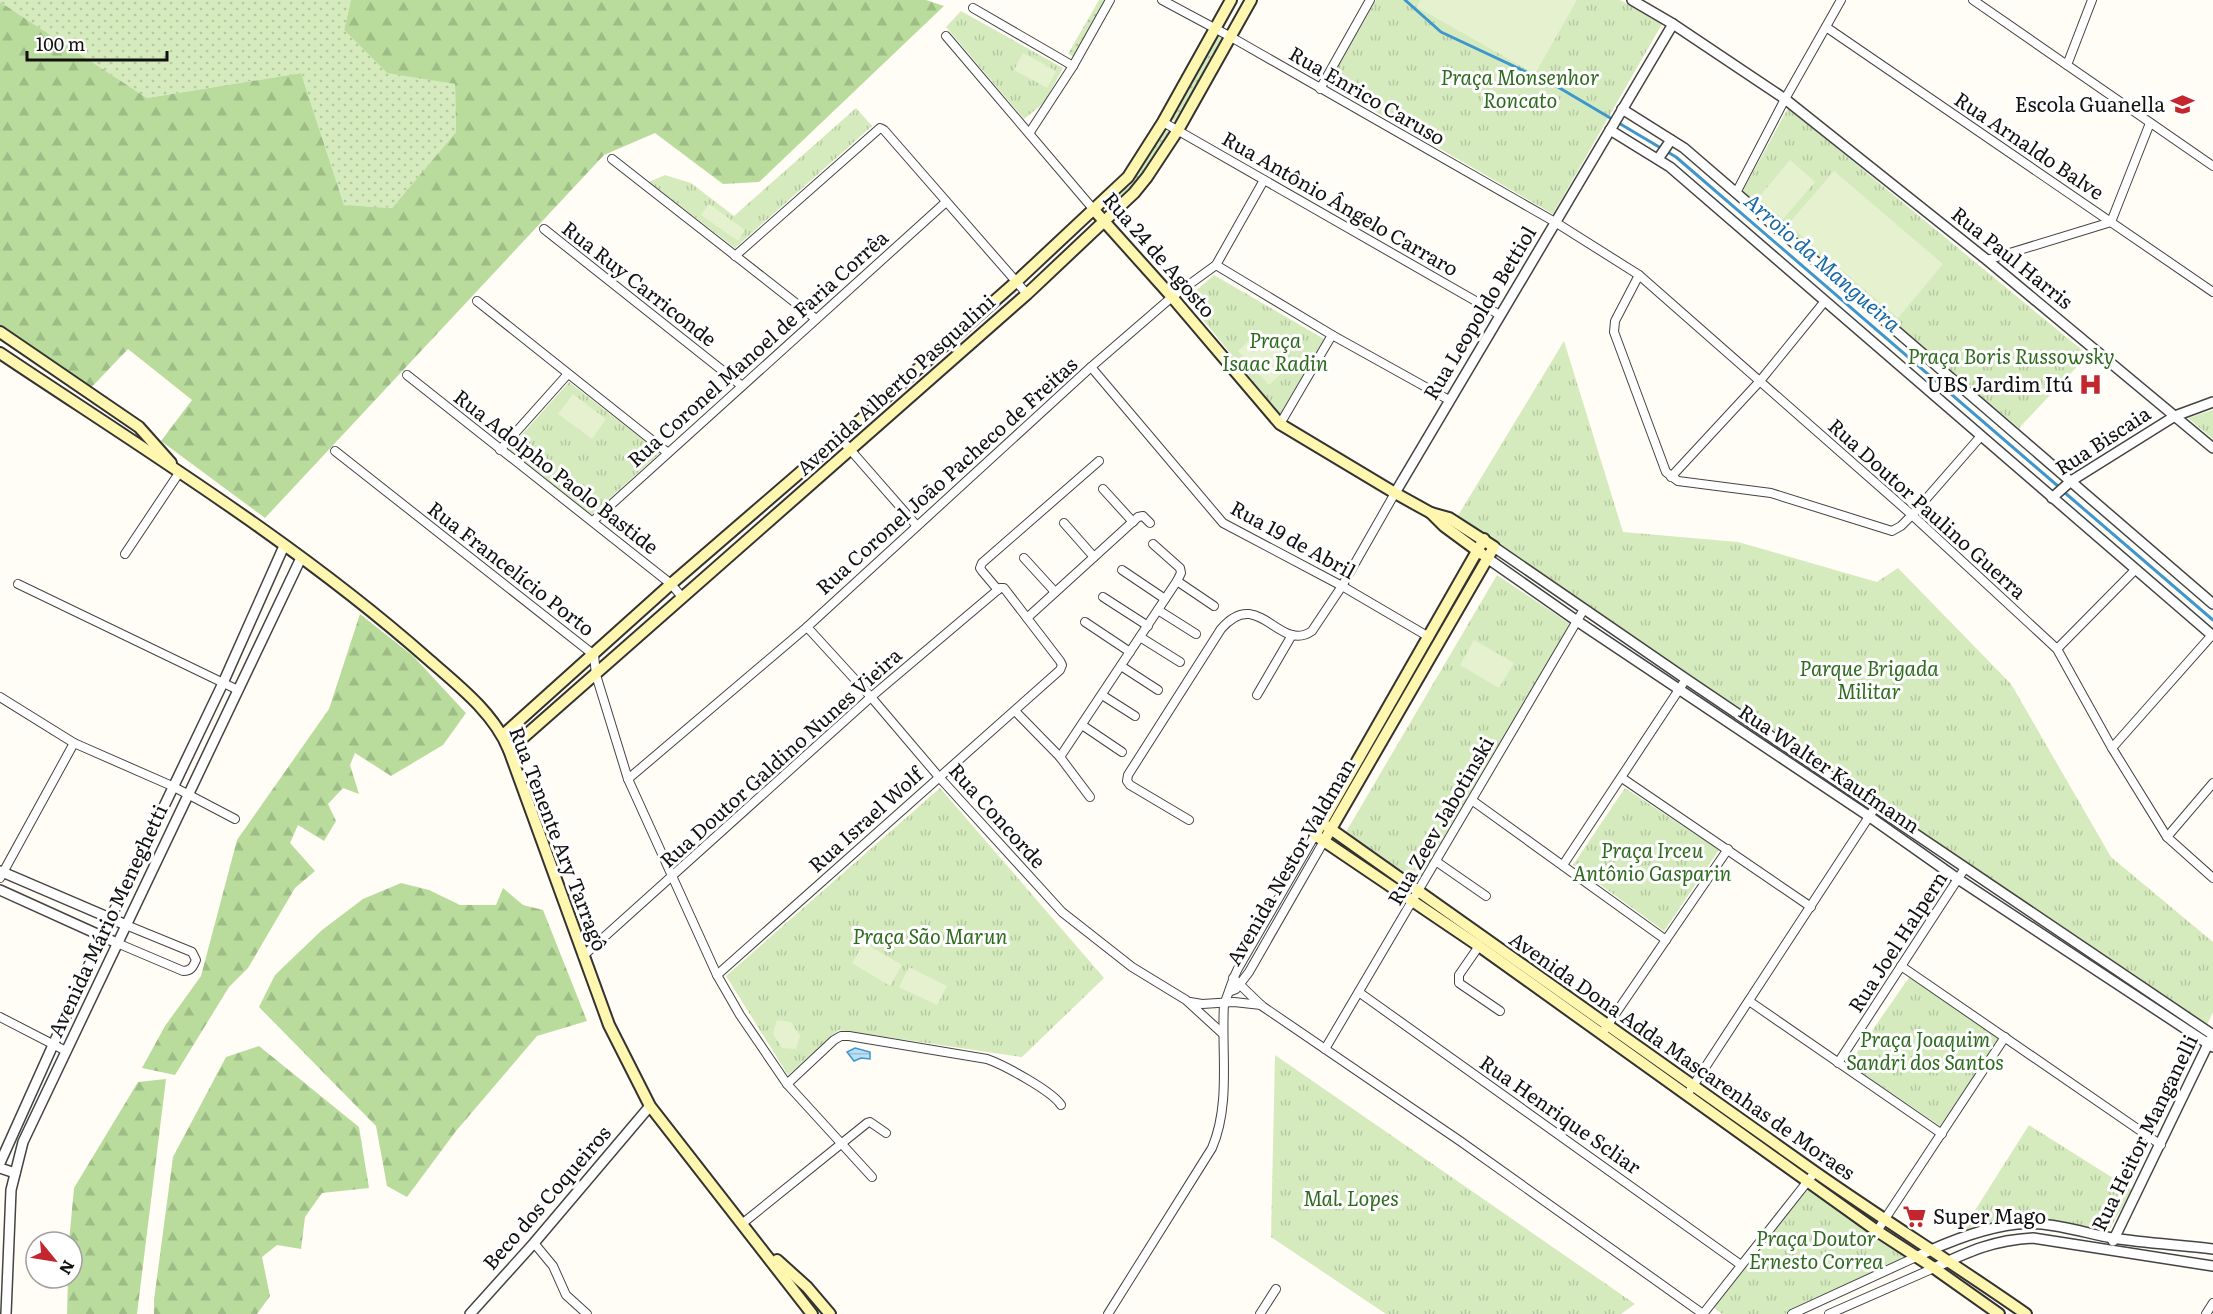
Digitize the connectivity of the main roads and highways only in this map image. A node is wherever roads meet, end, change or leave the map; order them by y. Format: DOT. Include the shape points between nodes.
graph roads {
  1 [pos="1232,0"];
  2 [pos="1251,0"];
  3 [pos="1094,210"];
  4 [pos="1105,223"];
  5 [pos="0,332"];
  6 [pos="0,353"];
  7 [pos="136,425"];
  8 [pos="127,438"];
  9 [pos="179,473"];
  10 [pos="1395,493"];
  11 [pos="1431,513"];
  12 [pos="1484,539"];
  13 [pos="1494,547"];
  14 [pos="1477,550"];
  15 [pos="1487,558"];
  16 [pos="503,735"];
  17 [pos="509,750"];
  18 [pos="1326,825"];
  19 [pos="1319,838"];
  20 [pos="1416,896"];
  21 [pos="1605,1029"];
  22 [pos="1812,1177"];
  23 [pos="761,1246"];
  24 [pos="812,1314"];
  25 [pos="830,1314"];
  26 [pos="1999,1314"];
  27 [pos="2026,1314"];
  1 -- 3 [label="main road, Avenida Alberto Pasqualini" via="1128,177"];
  2 -- 4 [label="main road, Avenida Alberto Pasqualini" via="1178,130 1141,186"];
  3 -- 4 [label="main road, Rua 24 de Agosto"];
  3 -- 16 [label="main road, Avenida Alberto Pasqualini"];
  4 -- 10 [label="main road, Rua 24 de Agosto" via="1280,424"];
  4 -- 17 [label="main road, Avenida Alberto Pasqualini"];
  5 -- 7 [label="main road, Rua Tenente Ary Tarragô"];
  6 -- 8 [label="main road, Rua Tenente Ary Tarragô"];
  7 -- 8 [label="main road" via="137,432"];
  7 -- 9 [label="main road, Rua Tenente Ary Tarragô"];
  8 -- 9 [label="main road, Rua Tenente Ary Tarragô"];
  9 -- 16 [label="main road, Rua Tenente Ary Tarragô" via="397,632 461,688"];
  10 -- 11 [label="main road, Rua Walter Kaufmann"];
  11 -- 12 [label="main road, Rua Walter Kaufmann" via="1449,518"];
  11 -- 14 [label="main road, Rua Walter Kaufmann"];
  12 -- 13 [label="main road, Rua Walter Kaufmann"];
  12 -- 14 [label="main road, Avenida Nestor Valdman"];
  13 -- 15 [label="main road, Avenida Nestor Valdman"];
  14 -- 15 [label="main road, Rua Walter Kaufmann"];
  14 -- 18 [label="main road, Avenida Nestor Valdman"];
  15 -- 18 [label="main road, Avenida Nestor Valdman"];
  16 -- 17 [label="main road, Rua Tenente Ary Tarragô"];
  17 -- 23 [label="main road, Rua Tenente Ary Tarragô" via="609,1025 650,1106"];
  18 -- 19 [label="main road, Avenida Nestor Valdman"];
  18 -- 20 [label="main road, Avenida Dona Adda Mascarenhas de Moraes"];
  19 -- 20 [label="main road, Avenida Dona Adda Mascarenhas de Moraes"];
  20 -- 21 [label="main road, Avenida Dona Adda Mascarenhas de Moraes"];
  20 -- 21 [label="main road, Avenida Dona Adda Mascarenhas de Moraes" via="1479,946"];
  21 -- 22 [label="main road, Avenida Dona Adda Mascarenhas de Moraes"];
  22 -- 26 [label="main road, Avenida Dona Adda Mascarenhas de Moraes" via="1877,1231"];
  22 -- 27 [label="main road, Avenida Dona Adda Mascarenhas de Moraes" via="1932,1249"];
  23 -- 24 [label="main road, Rua Tenente Ary Tarragô"];
  23 -- 25 [label="main road, Rua Tenente Ary Tarragô" via="807,1287"];
}
